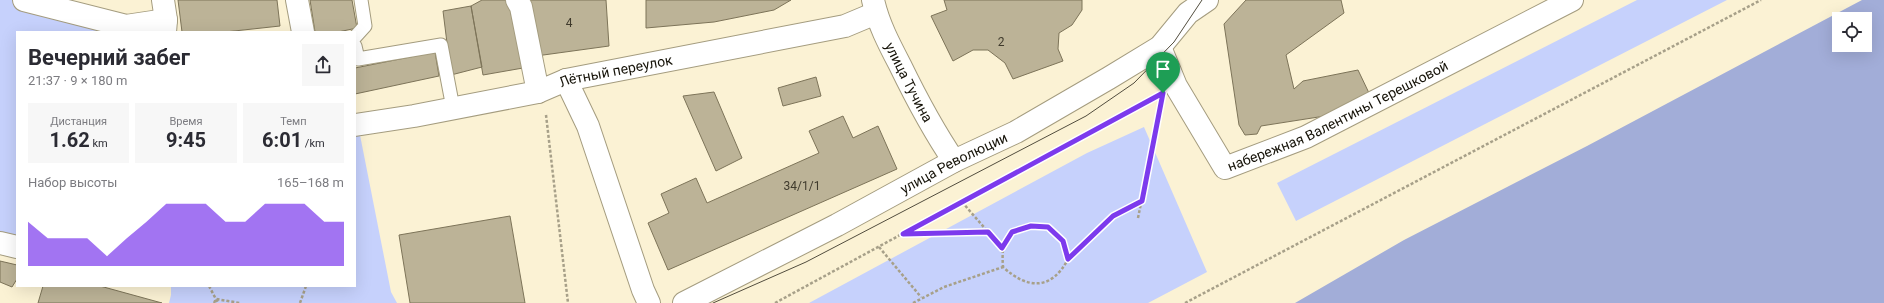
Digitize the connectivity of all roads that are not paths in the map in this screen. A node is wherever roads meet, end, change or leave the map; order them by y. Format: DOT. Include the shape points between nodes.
graph roads {
  1 [pos="24,0"];
  2 [pos="297,0"];
  3 [pos="361,0"];
  4 [pos="517,0"];
  5 [pos="1207,0"];
  6 [pos="1572,0"];
  7 [pos="874,7"];
  8 [pos="1190,7"];
  9 [pos="165,17"];
  10 [pos="303,31"];
  11 [pos="356,36"];
  12 [pos="1160,47"];
  13 [pos="356,50"];
  14 [pos="566,80"];
  15 [pos="539,102"];
  16 [pos="453,108"];
  17 [pos="356,125"];
  18 [pos="954,161"];
  19 [pos="0,243"];
  20 [pos="16,246"];
  21 [pos="649,303"];
  22 [pos="684,303"];
  1 -- 9 [label="street" via="126,26"];
  2 -- 10 [label="street"];
  3 -- 11 [label="lane" via="365,26"];
  4 -- 15 [label="street" via="521,7"];
  5 -- 8 [label="street, улица Революции"];
  6 -- 12 [label="street, набережная Валентины Терешковой" via="1306,137 1225,168 1170,89"];
  7 -- 14 [label="street, Лётный переулок" via="845,26"];
  7 -- 18 [label="street, улица Тучина" via="923,112"];
  8 -- 12 [label="street, улица Революции"];
  12 -- 18 [label="street, улица Революции" via="1016,132"];
  13 -- 16 [label="lane" via="358,59 441,46"];
  14 -- 15 [label="street, Лётный переулок"];
  14 -- 21 [label="street" via="588,126"];
  15 -- 16 [label="street, Лётный переулок"];
  16 -- 17 [label="street, Лётный переулок"];
  18 -- 22 [label="street, улица Революции" via="837,225"];
  19 -- 20 [label="street"];
}
